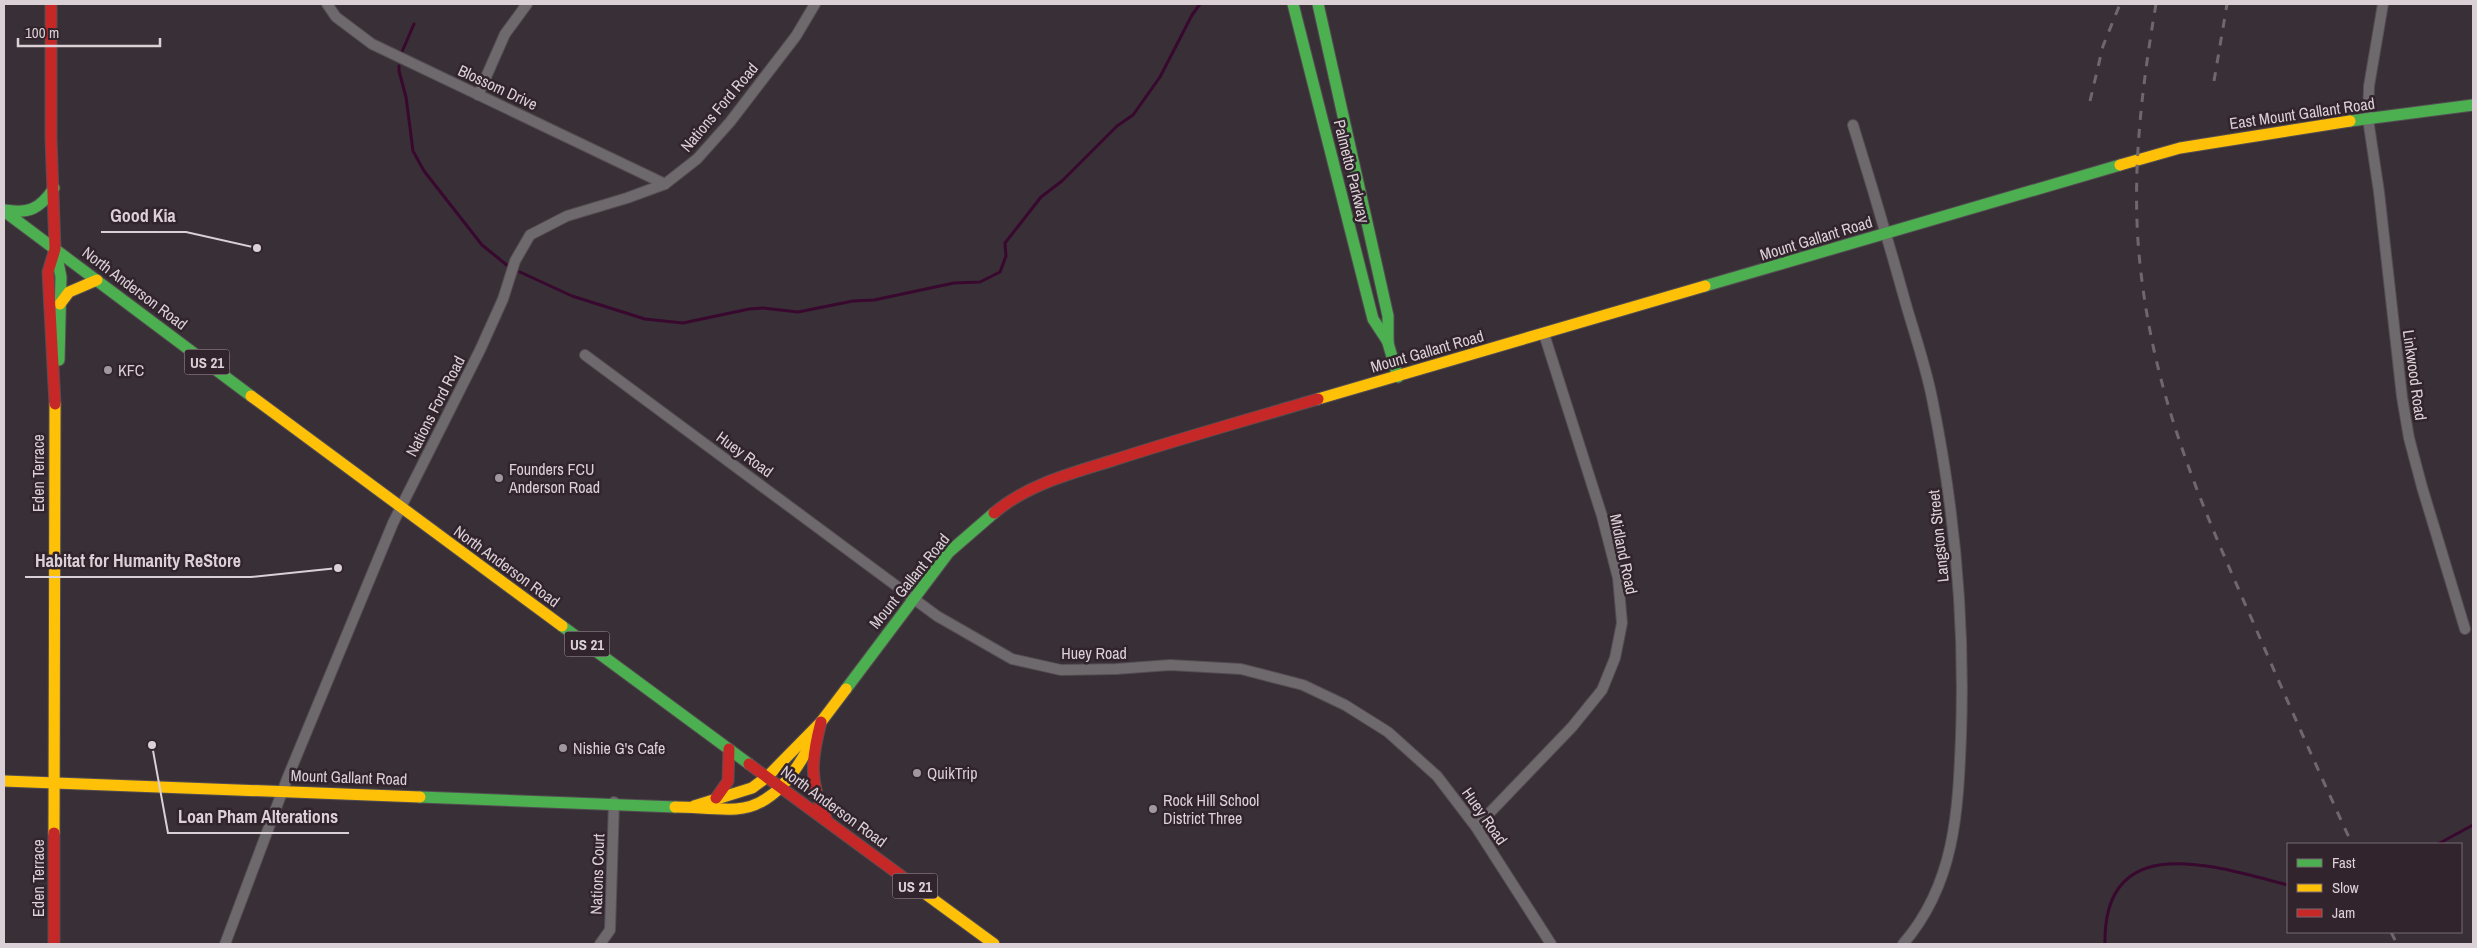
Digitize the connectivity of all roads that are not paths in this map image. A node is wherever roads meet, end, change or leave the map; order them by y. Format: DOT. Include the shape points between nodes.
graph roads {
  1 [pos="51,4"];
  2 [pos="328,4"];
  3 [pos="527,4"];
  4 [pos="815,4"];
  5 [pos="1293,4"];
  6 [pos="1318,4"];
  7 [pos="2383,4"];
  8 [pos="478,95"];
  9 [pos="2473,105"];
  10 [pos="2368,119"];
  11 [pos="1853,125"];
  12 [pos="2138,159"];
  13 [pos="665,184"];
  14 [pos="54,188"];
  15 [pos="4,210"];
  16 [pos="1886,234"];
  17 [pos="55,248"];
  18 [pos="97,280"];
  19 [pos="60,304"];
  20 [pos="1544,334"];
  21 [pos="1388,343"];
  22 [pos="585,355"];
  23 [pos="1398,377"];
  24 [pos="56,388"];
  25 [pos="400,507"];
  26 [pos="914,596"];
  27 [pos="2465,629"];
  28 [pos="821,722"];
  29 [pos="729,749"];
  30 [pos="767,777"];
  31 [pos="4,780"];
  32 [pos="54,783"];
  33 [pos="781,788"];
  34 [pos="282,791"];
  35 [pos="716,798"];
  36 [pos="614,802"];
  37 [pos="694,806"];
  38 [pos="828,821"];
  39 [pos="1476,827"];
  40 [pos="54,944"];
  41 [pos="225,944"];
  42 [pos="600,944"];
  43 [pos="994,944"];
  44 [pos="1551,944"];
  45 [pos="1903,944"];
  1 -- 14 [label="street, Eden Terrace"];
  2 -- 8 [label="street, Blossom Drive" via="336,17 372,44"];
  3 -- 8 [label="street" via="505,34"];
  4 -- 13 [label="street, Nations Ford Road" via="796,36 730,122 697,159"];
  5 -- 21 [label="street, Palmetto Parkway" via="1373,319"];
  6 -- 21 [label="street, Palmetto Parkway" via="1388,316"];
  7 -- 10 [label="street, Linkwood Road" via="2369,86"];
  8 -- 13 [label="street, Blossom Drive"];
  9 -- 10 [label="street, East Mount Gallant Road"];
  10 -- 12 [label="street, East Mount Gallant Road" via="2180,148"];
  10 -- 27 [label="street, Linkwood Road" via="2409,438"];
  11 -- 16 [label="street, Langston Street"];
  12 -- 16 [label="street, Mount Gallant Road"];
  13 -- 25 [label="street, Nations Ford Road" via="566,216 530,234 515,260 503,299 480,350"];
  14 -- 15 [label="street" via="31,212"];
  14 -- 17 [label="street, Eden Terrace"];
  15 -- 17 [label="street, North Anderson Road / US 21"];
  16 -- 20 [label="street, Mount Gallant Road"];
  16 -- 45 [label="street, Langston Street" via="1932,397 1947,479 1957,555 1961,653 1959,778 1953,839 1943,877"];
  17 -- 18 [label="street, North Anderson Road / US 21"];
  17 -- 19 [label="street" via="61,277"];
  17 -- 24 [label="street, Eden Terrace" via="48,272 52,375"];
  18 -- 19 [label="street" via="69,292"];
  18 -- 25 [label="street, North Anderson Road / US 21"];
  19 -- 24 [label="street"];
  20 -- 23 [label="street, Mount Gallant Road"];
  20 -- 39 [label="street, Midland Road" via="1602,516 1618,578 1622,623 1615,658 1602,690 1572,728"];
  21 -- 23 [label="street, Palmetto Parkway"];
  22 -- 26 [label="street, Huey Road"];
  23 -- 26 [label="street, Mount Gallant Road" via="1045,482 1003,505 974,530 949,552"];
  24 -- 32 [label="street, Eden Terrace"];
  25 -- 29 [label="street, North Anderson Road / US 21"];
  25 -- 34 [label="street, Nations Ford Road"];
  26 -- 28 [label="street, Mount Gallant Road"];
  26 -- 39 [label="street, Huey Road" via="938,616 1012,659 1061,670 1170,665 1242,669 1303,685 1345,705 1388,732 1437,776"];
  28 -- 30 [label="street, Mount Gallant Road"];
  28 -- 33 [label="street, Mount Gallant Road" via="804,757"];
  28 -- 38 [label="street" via="810,772 817,801"];
  29 -- 30 [label="street, North Anderson Road / US 21"];
  29 -- 35 [label="street" via="728,781"];
  30 -- 33 [label="street, North Anderson Road / US 21"];
  30 -- 35 [label="street, Mount Gallant Road" via="752,788"];
  31 -- 32 [label="street, Mount Gallant Road"];
  32 -- 34 [label="street, Mount Gallant Road"];
  32 -- 40 [label="street, Eden Terrace"];
  33 -- 37 [label="street, Mount Gallant Road" via="767,799 748,807"];
  33 -- 38 [label="street, North Anderson Road / US 21"];
  34 -- 36 [label="street, Mount Gallant Road"];
  34 -- 41 [label="street, Nations Ford Road"];
  35 -- 37 [label="street, Mount Gallant Road"];
  36 -- 37 [label="street, Mount Gallant Road"];
  36 -- 42 [label="street, Nations Court" via="610,930"];
  38 -- 43 [label="street, North Anderson Road / US 21"];
  39 -- 44 [label="street, Huey Road"];
}
